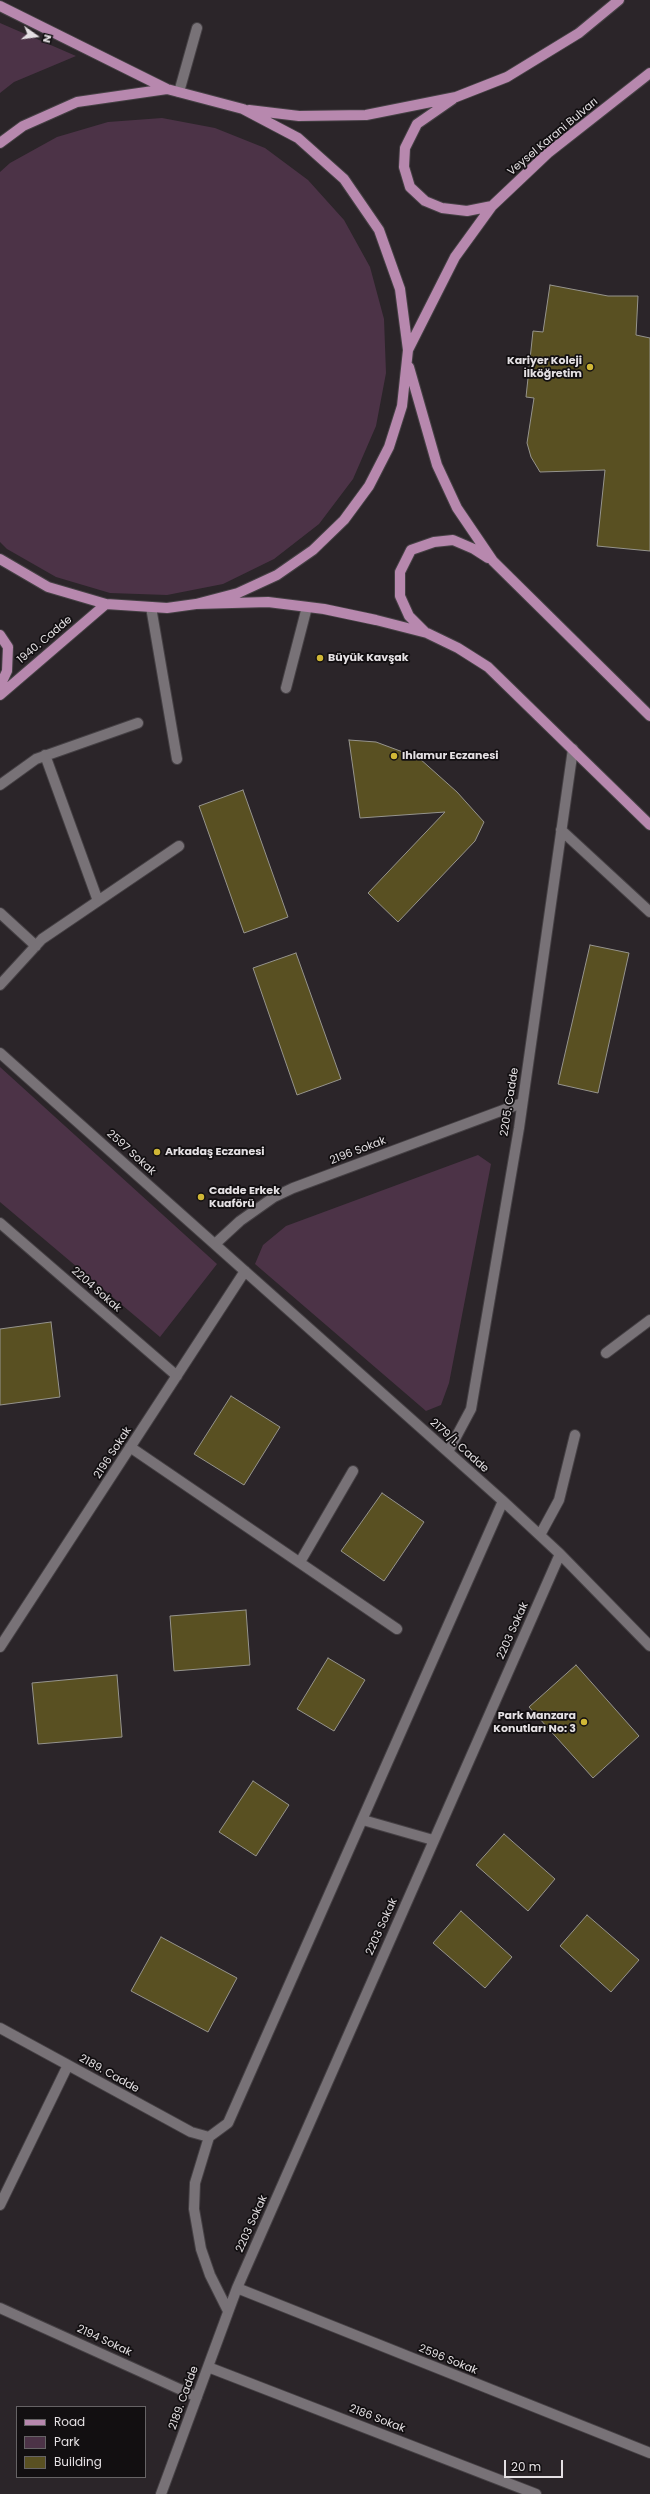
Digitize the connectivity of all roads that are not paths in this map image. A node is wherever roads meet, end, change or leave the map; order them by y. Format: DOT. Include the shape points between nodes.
graph roads {
  1 [pos="619,0"];
  2 [pos="0,6"];
  3 [pos="197,28"];
  4 [pos="650,73"];
  5 [pos="167,89"];
  6 [pos="179,92"];
  7 [pos="456,97"];
  8 [pos="243,109"];
  9 [pos="0,143"];
  10 [pos="492,206"];
  11 [pos="408,350"];
  12 [pos="408,363"];
  13 [pos="0,559"];
  14 [pos="493,561"];
  15 [pos="106,604"];
  16 [pos="196,604"];
  17 [pos="150,607"];
  18 [pos="307,607"];
  19 [pos="427,633"];
  20 [pos="0,635"];
  21 [pos="0,686"];
  22 [pos="286,688"];
  23 [pos="0,695"];
  24 [pos="650,716"];
  25 [pos="138,723"];
  26 [pos="573,749"];
  27 [pos="45,755"];
  28 [pos="178,759"];
  29 [pos="0,785"];
  30 [pos="650,825"];
  31 [pos="561,830"];
  32 [pos="179,846"];
  33 [pos="98,901"];
  34 [pos="650,912"];
  35 [pos="0,913"];
  36 [pos="36,946"];
  37 [pos="0,985"];
  38 [pos="0,1053"];
  39 [pos="522,1103"];
  40 [pos="0,1224"];
  41 [pos="215,1244"];
  42 [pos="245,1271"];
  43 [pos="650,1320"];
  44 [pos="606,1354"];
  45 [pos="177,1376"];
  46 [pos="575,1435"];
  47 [pos="130,1447"];
  48 [pos="448,1452"];
  49 [pos="352,1471"];
  50 [pos="503,1501"];
  51 [pos="540,1536"];
  52 [pos="560,1554"];
  53 [pos="300,1562"];
  54 [pos="397,1629"];
  55 [pos="649,1644"];
  56 [pos="0,1647"];
  57 [pos="363,1820"];
  58 [pos="433,1840"];
  59 [pos="0,2028"];
  60 [pos="68,2065"];
  61 [pos="208,2137"];
  62 [pos="0,2205"];
  63 [pos="237,2288"];
  64 [pos="0,2308"];
  65 [pos="228,2311"];
  66 [pos="208,2367"];
  67 [pos="197,2397"];
  68 [pos="650,2453"];
  69 [pos="161,2494"];
  70 [pos="536,2494"];
  1 -- 7 [label="main road" via="579,32 507,76"];
  2 -- 5 [label="main road"];
  3 -- 6 [label="street"];
  4 -- 10 [label="main road, Veysel Karani Bulvarı" via="548,153"];
  5 -- 6 [label="main road"];
  5 -- 9 [label="main road" via="77,102 23,126"];
  6 -- 8 [label="main road"];
  7 -- 8 [label="main road" via="366,115 299,116"];
  7 -- 10 [label="main road" via="417,124 405,148 404,167 410,187 425,201 442,208 467,211"];
  8 -- 11 [label="main road" via="298,138 344,179 375,224 400,288"];
  10 -- 11 [label="main road, Veysel Karani Bulvarı" via="455,257"];
  11 -- 12 [label="main road"];
  12 -- 14 [label="main road" via="436,465 456,508"];
  12 -- 16 [label="main road" via="402,406 389,447 369,486 344,520 313,550 277,575 238,593"];
  13 -- 15 [label="main road" via="48,587"];
  14 -- 19 [label="main road" via="453,540 434,542 411,550 400,572 400,596 409,616"];
  14 -- 24 [label="main road"];
  15 -- 17 [label="main road"];
  15 -- 23 [label="main road, 1940. Cadde"];
  16 -- 17 [label="main road"];
  16 -- 18 [label="main road" via="268,602"];
  17 -- 28 [label="street"];
  18 -- 19 [label="main road"];
  18 -- 22 [label="street"];
  19 -- 26 [label="main road" via="488,667"];
  20 -- 21 [label="main road" via="8,647 7,671"];
  25 -- 27 [label="street"];
  26 -- 30 [label="main road"];
  26 -- 31 [label="street, 2205. Cadde"];
  27 -- 29 [label="street"];
  27 -- 33 [label="street"];
  31 -- 34 [label="street"];
  31 -- 39 [label="street, 2205. Cadde"];
  32 -- 33 [label="street"];
  33 -- 36 [label="street" via="42,939"];
  35 -- 36 [label="street"];
  36 -- 37 [label="street"];
  38 -- 41 [label="street, 2597 Sokak"];
  39 -- 41 [label="street, 2196 Sokak" via="274,1197"];
  39 -- 48 [label="street, 2205. Cadde" via="471,1409"];
  40 -- 45 [label="street, 2204 Sokak"];
  41 -- 42 [label="street, 2597 Sokak"];
  42 -- 45 [label="street, 2196 Sokak"];
  42 -- 48 [label="street, 2179/1. Cadde"];
  43 -- 44 [label="street"];
  45 -- 47 [label="street, 2196 Sokak"];
  46 -- 51 [label="street" via="559,1500"];
  47 -- 53 [label="street"];
  47 -- 56 [label="street, 2196 Sokak"];
  48 -- 50 [label="street, 2179/1. Cadde"];
  49 -- 53 [label="street"];
  50 -- 51 [label="street, 2179/1. Cadde"];
  50 -- 57 [label="street"];
  51 -- 52 [label="street, 2179/1. Cadde"];
  52 -- 55 [label="street, 2179/1. Cadde"];
  52 -- 58 [label="street, 2203 Sokak"];
  53 -- 54 [label="street"];
  57 -- 58 [label="street"];
  57 -- 61 [label="street" via="228,2123"];
  58 -- 63 [label="street, 2203 Sokak"];
  59 -- 60 [label="street, 2189. Cadde"];
  60 -- 61 [label="street, 2189. Cadde" via="191,2132"];
  60 -- 62 [label="street"];
  61 -- 65 [label="street" via="195,2183 194,2209 201,2248 210,2275"];
  63 -- 65 [label="street, 2203 Sokak"];
  63 -- 68 [label="street, 2596 Sokak"];
  64 -- 67 [label="street, 2194 Sokak"];
  65 -- 66 [label="street, 2189. Cadde"];
  66 -- 67 [label="street, 2189. Cadde"];
  66 -- 70 [label="street, 2186 Sokak"];
  67 -- 69 [label="street, 2189. Cadde"];
}
